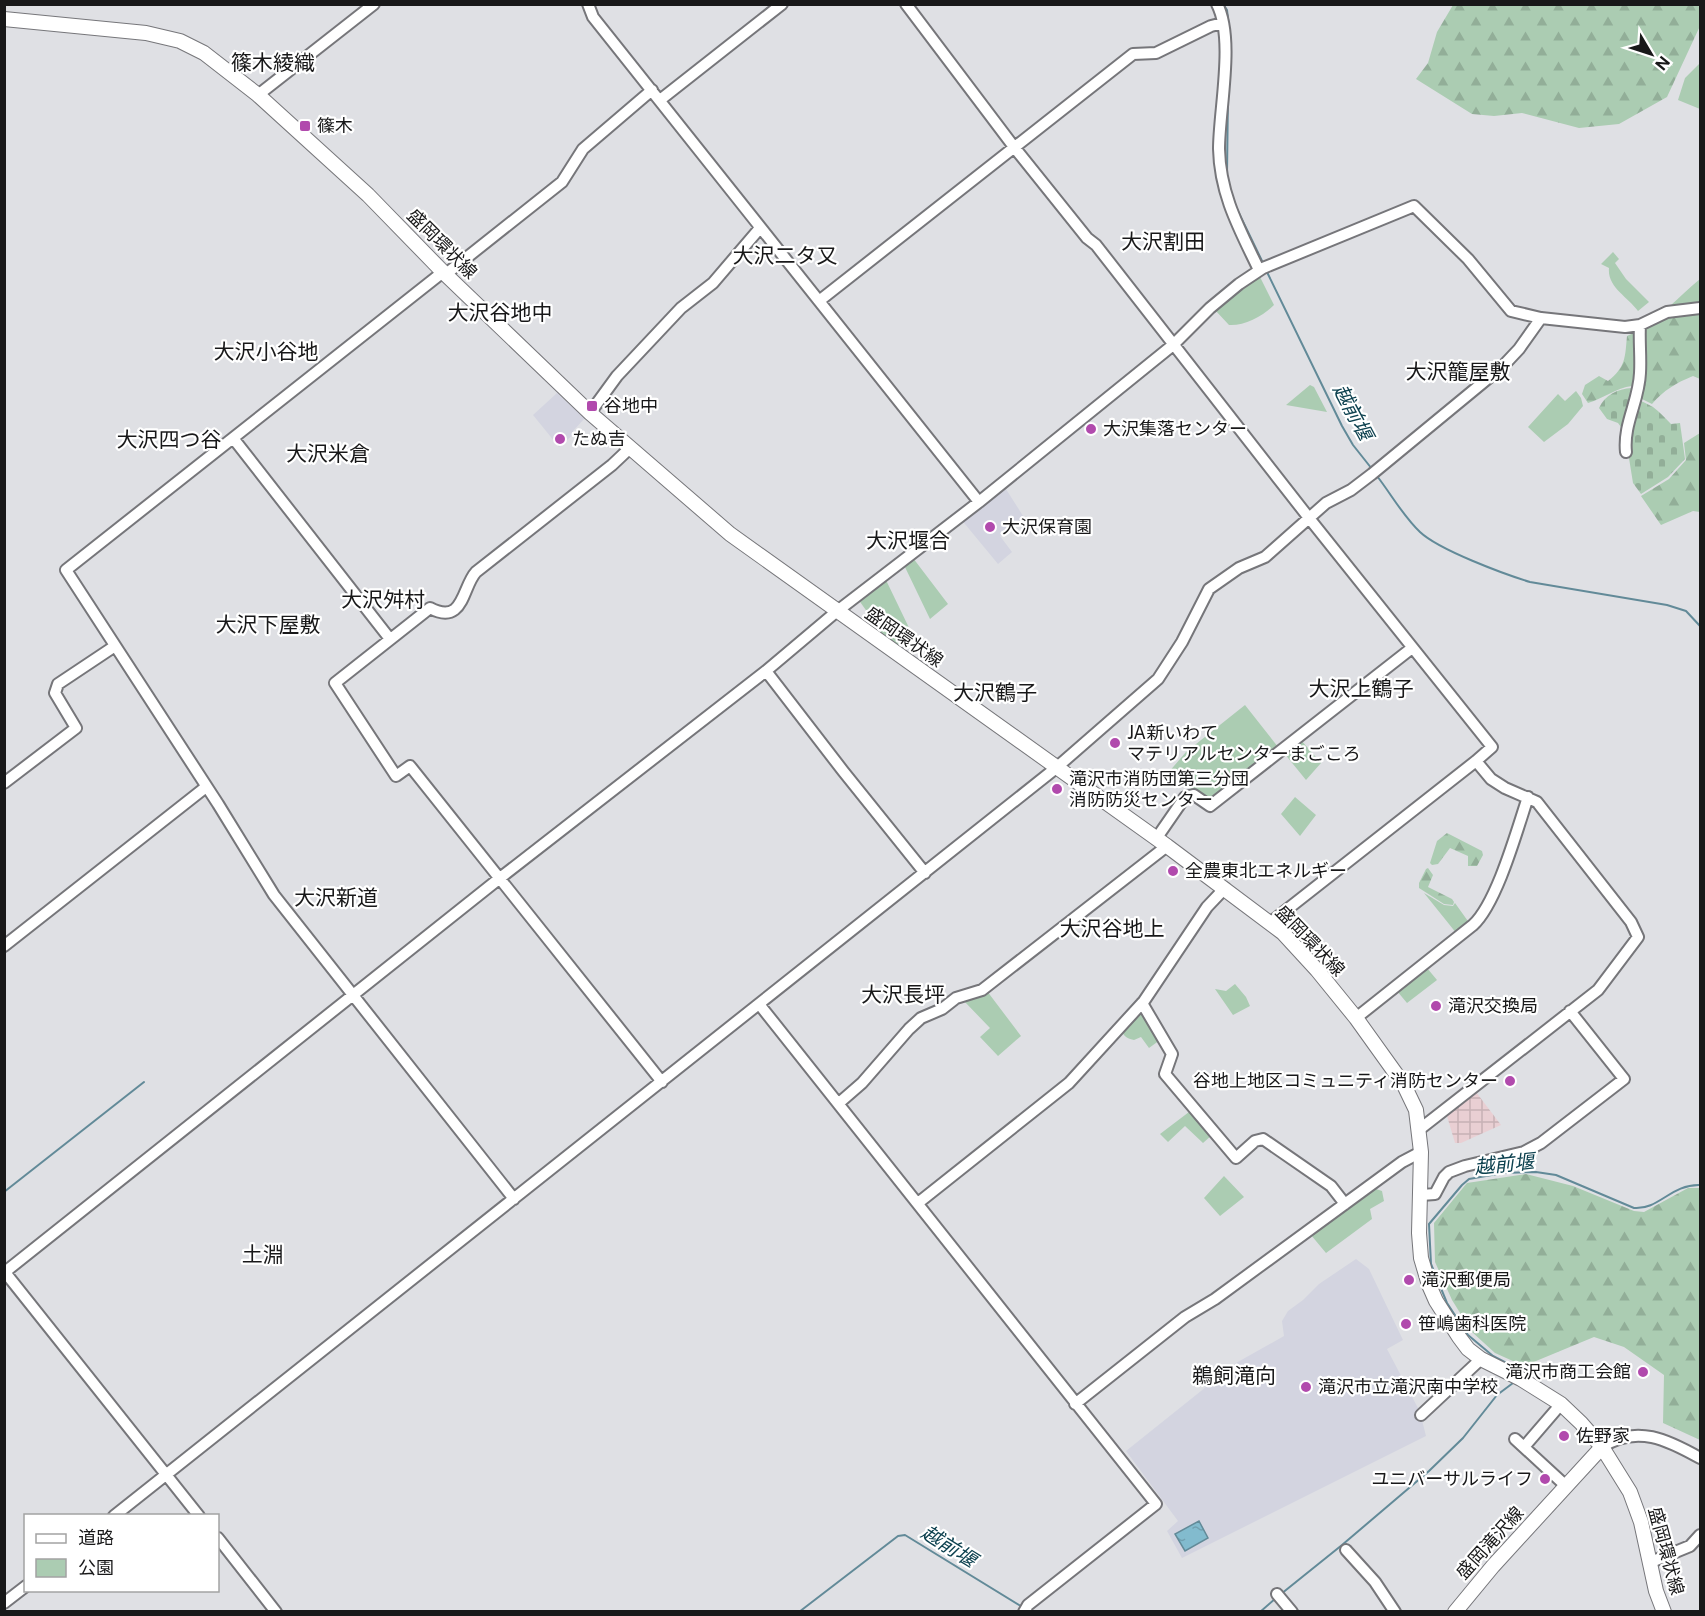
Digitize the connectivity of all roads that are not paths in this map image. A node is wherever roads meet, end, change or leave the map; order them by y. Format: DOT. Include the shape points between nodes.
graph roads {
  1 [pos="374,4"];
  2 [pos="588,4"];
  3 [pos="782,4"];
  4 [pos="906,4"];
  5 [pos="1217,4"];
  6 [pos="4,19"];
  7 [pos="1224,23"];
  8 [pos="652,90"];
  9 [pos="258,95"];
  10 [pos="660,100"];
  11 [pos="1014,147"];
  12 [pos="760,228"];
  13 [pos="1263,268"];
  14 [pos="445,273"];
  15 [pos="819,301"];
  16 [pos="1701,308"];
  17 [pos="1541,318"];
  18 [pos="1640,325"];
  19 [pos="1173,345"];
  20 [pos="590,413"];
  21 [pos="233,438"];
  22 [pos="630,448"];
  23 [pos="1626,452"];
  24 [pos="979,502"];
  25 [pos="1309,518"];
  26 [pos="836,612"];
  27 [pos="390,639"];
  28 [pos="115,646"];
  29 [pos="1412,648"];
  30 [pos="766,670"];
  31 [pos="1476,761"];
  32 [pos="1056,768"];
  33 [pos="4,783"];
  34 [pos="206,787"];
  35 [pos="1528,797"];
  36 [pos="1161,842"];
  37 [pos="925,873"];
  38 [pos="500,878"];
  39 [pos="1225,888"];
  40 [pos="1271,922"];
  41 [pos="4,946"];
  42 [pos="355,995"];
  43 [pos="1142,1003"];
  44 [pos="759,1004"];
  45 [pos="1570,1011"];
  46 [pos="1356,1018"];
  47 [pos="662,1082"];
  48 [pos="839,1103"];
  49 [pos="1420,1129"];
  50 [pos="1421,1152"];
  51 [pos="1421,1195"];
  52 [pos="514,1198"];
  53 [pos="918,1203"];
  54 [pos="1345,1204"];
  55 [pos="5,1271"];
  56 [pos="1481,1359"];
  57 [pos="1076,1404"];
  58 [pos="1561,1404"];
  59 [pos="1421,1415"];
  60 [pos="1515,1439"];
  61 [pos="1524,1447"];
  62 [pos="1602,1447"];
  63 [pos="1701,1458"];
  64 [pos="166,1474"];
  65 [pos="1566,1485"];
  66 [pos="115,1514"];
  67 [pos="198,1514"];
  68 [pos="1701,1535"];
  69 [pos="219,1539"];
  70 [pos="1346,1550"];
  71 [pos="1651,1562"];
  72 [pos="24,1588"];
  73 [pos="1279,1596"];
  74 [pos="4,1603"];
  75 [pos="1025,1609"];
  76 [pos="276,1611"];
  77 [pos="1292,1611"];
  78 [pos="1395,1611"];
  79 [pos="1455,1611"];
  80 [pos="1664,1611"];
  1 -- 9 [label="street"];
  2 -- 8 [label="street" via="593,17"];
  3 -- 10 [label="street"];
  4 -- 11 [label="street"];
  5 -- 7 [label="street"];
  6 -- 9 [label="main road, 盛岡環状線" via="146,33 180,41 204,53"];
  7 -- 11 [label="street" via="1156,53 1133,54"];
  7 -- 13 [label="street" via="1219,149 1223,183 1229,208"];
  8 -- 10 [label="street"];
  8 -- 14 [label="street" via="583,149 562,182"];
  9 -- 14 [label="main road, 盛岡環状線" via="368,195"];
  10 -- 12 [label="street"];
  11 -- 15 [label="street"];
  11 -- 19 [label="street"];
  12 -- 15 [label="street"];
  12 -- 20 [label="street" via="714,284 681,308 617,376"];
  13 -- 17 [label="street" via="1414,206 1468,259 1511,311"];
  13 -- 19 [label="street" via="1210,308"];
  14 -- 20 [label="main road, 盛岡環状線"];
  14 -- 21 [label="street"];
  15 -- 24 [label="street"];
  16 -- 18 [label="street" via="1667,312"];
  17 -- 18 [label="street" via="1625,327"];
  17 -- 25 [label="street" via="1503,366 1374,472"];
  18 -- 23 [label="street" via="1640,373 1624,435"];
  19 -- 24 [label="street"];
  19 -- 25 [label="street"];
  20 -- 22 [label="main road, 盛岡環状線"];
  21 -- 27 [label="street"];
  21 -- 28 [label="street" via="66,570"];
  22 -- 26 [label="main road, 盛岡環状線" via="730,534"];
  22 -- 27 [label="street" via="477,572 453,611 445,613 430,608"];
  24 -- 26 [label="street"];
  25 -- 29 [label="street"];
  25 -- 32 [label="street" via="1265,557 1209,589 1158,679"];
  26 -- 30 [label="street"];
  26 -- 32 [label="main road, 盛岡環状線"];
  27 -- 38 [label="street" via="335,683 396,776 410,766"];
  28 -- 33 [label="street" via="58,684 55,693 76,728"];
  28 -- 34 [label="street"];
  29 -- 31 [label="street" via="1492,747"];
  29 -- 36 [label="street" via="1210,806 1194,795 1185,797"];
  30 -- 37 [label="street"];
  30 -- 38 [label="street"];
  31 -- 35 [label="street" via="1491,779"];
  31 -- 40 [label="street"];
  32 -- 36 [label="main road, 盛岡環状線"];
  32 -- 37 [label="street"];
  34 -- 41 [label="street"];
  34 -- 42 [label="street" via="274,895"];
  35 -- 45 [label="street" via="1537,802 1631,922 1638,937 1598,990"];
  35 -- 46 [label="street" via="1495,891 1481,917"];
  36 -- 39 [label="main road, 盛岡環状線"];
  36 -- 48 [label="street" via="982,990 956,998 921,1018"];
  37 -- 44 [label="street"];
  38 -- 42 [label="street"];
  38 -- 47 [label="street"];
  39 -- 40 [label="main road, 盛岡環状線"];
  39 -- 43 [label="street" via="1207,907"];
  40 -- 46 [label="main road, 盛岡環状線"];
  42 -- 52 [label="street"];
  42 -- 55 [label="street"];
  43 -- 53 [label="street" via="1069,1083"];
  43 -- 54 [label="street" via="1172,1054 1165,1074 1236,1158 1263,1139 1331,1186"];
  44 -- 47 [label="street"];
  44 -- 48 [label="street"];
  45 -- 49 [label="street"];
  45 -- 51 [label="street" via="1624,1079 1541,1143 1524,1152 1449,1172 1435,1194"];
  46 -- 49 [label="main road, 盛岡環状線" via="1404,1085"];
  47 -- 52 [label="street"];
  48 -- 53 [label="street"];
  49 -- 50 [label="main road, 盛岡環状線"];
  50 -- 51 [label="main road, 盛岡環状線"];
  50 -- 54 [label="street"];
  51 -- 56 [label="main road, 盛岡環状線" via="1421,1258 1429,1285 1459,1337"];
  52 -- 64 [label="street"];
  53 -- 57 [label="street"];
  54 -- 57 [label="street" via="1185,1317"];
  55 -- 64 [label="street"];
  56 -- 58 [label="main road, 盛岡環状線"];
  56 -- 59 [label="street"];
  57 -- 75 [label="street" via="1156,1504"];
  58 -- 61 [label="street"];
  58 -- 62 [label="main road, 盛岡環状線"];
  60 -- 61 [label="street"];
  61 -- 65 [label="street"];
  62 -- 63 [label="street" via="1614,1439 1656,1437"];
  62 -- 65 [label="main road, 盛岡滝沢線"];
  62 -- 71 [label="main road, 盛岡環状線" via="1630,1492"];
  64 -- 66 [label="street"];
  64 -- 67 [label="street"];
  65 -- 79 [label="main road, 盛岡滝沢線"];
  68 -- 71 [label="street" via="1690,1546"];
  69 -- 76 [label="street"];
  70 -- 78 [label="street"];
  71 -- 80 [label="main road, 盛岡環状線"];
  72 -- 74 [label="street"];
  73 -- 77 [label="street"];
}
